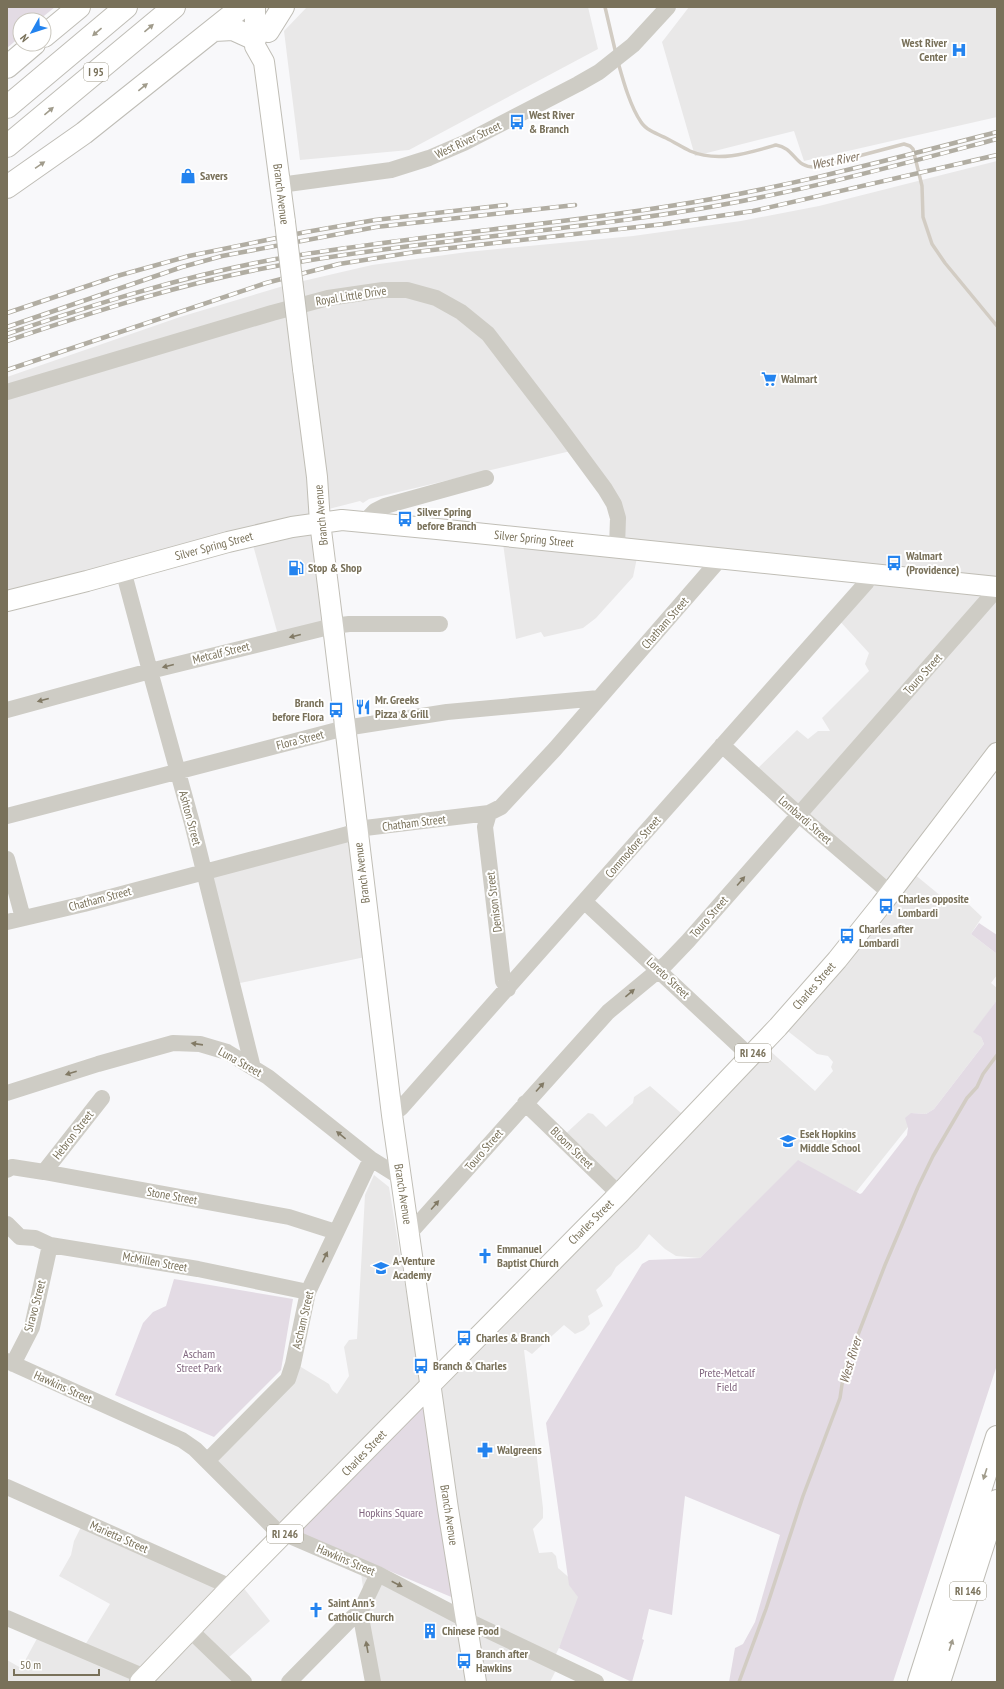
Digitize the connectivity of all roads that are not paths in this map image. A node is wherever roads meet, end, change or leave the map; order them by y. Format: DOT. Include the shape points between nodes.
graph roads {
  1 [pos="79,7"];
  2 [pos="126,7"];
  3 [pos="174,7"];
  4 [pos="242,7"];
  5 [pos="255,7"];
  6 [pos="270,7"];
  7 [pos="284,7"];
  8 [pos="668,7"];
  9 [pos="52,29"];
  10 [pos="214,30"];
  11 [pos="262,35"];
  12 [pos="25,52"];
  13 [pos="7,67"];
  14 [pos="7,107"];
  15 [pos="7,146"];
  16 [pos="280,185"];
  17 [pos="7,187"];
  18 [pos="7,392"];
  19 [pos="486,478"];
  20 [pos="320,522"];
  21 [pos="364,522"];
  22 [pos="617,548"];
  23 [pos="720,559"];
  24 [pos="124,570"];
  25 [pos="871,574"];
  26 [pos="997,588"];
  27 [pos="7,601"];
  28 [pos="440,624"];
  29 [pos="332,626"];
  30 [pos="150,671"];
  31 [pos="599,698"];
  32 [pos="7,710"];
  33 [pos="345,728"];
  34 [pos="722,745"];
  35 [pos="997,753"];
  36 [pos="178,771"];
  37 [pos="489,813"];
  38 [pos="798,814"];
  39 [pos="7,816"];
  40 [pos="357,831"];
  41 [pos="7,859"];
  42 [pos="204,871"];
  43 [pos="890,893"];
  44 [pos="585,902"];
  45 [pos="23,918"];
  46 [pos="7,922"];
  47 [pos="659,970"];
  48 [pos="508,989"];
  49 [pos="750,1056"];
  50 [pos="253,1068"];
  51 [pos="7,1093"];
  52 [pos="102,1098"];
  53 [pos="525,1103"];
  54 [pos="392,1115"];
  55 [pos="371,1159"];
  56 [pos="7,1170"];
  57 [pos="44,1172"];
  58 [pos="400,1177"];
  59 [pos="619,1194"];
  60 [pos="7,1224"];
  61 [pos="336,1232"];
  62 [pos="409,1234"];
  63 [pos="50,1245"];
  64 [pos="308,1292"];
  65 [pos="10,1362"];
  66 [pos="430,1385"];
  67 [pos="997,1437"];
  68 [pos="207,1461"];
  69 [pos="8,1491"];
  70 [pos="997,1500"];
  71 [pos="284,1534"];
  72 [pos="378,1574"];
  73 [pos="231,1587"];
  74 [pos="360,1612"];
  75 [pos="7,1618"];
  76 [pos="466,1620"];
  77 [pos="190,1630"];
  78 [pos="143,1679"];
  79 [pos="244,1682"];
  80 [pos="289,1682"];
  81 [pos="373,1682"];
  82 [pos="476,1682"];
  83 [pos="596,1682"];
  84 [pos="918,1682"];
  85 [pos="939,1682"];
  1 -- 9 [label="highway"];
  2 -- 14 [label="highway, I 95, one-way"];
  15 -- 3 [label="highway, I 95, one-way"];
  4 -- 10 [label="highway"];
  5 -- 11 [label="main road, Branch Avenue"];
  6 -- 11 [label="main road, Branch Avenue"];
  7 -- 11 [label="highway"];
  8 -- 16 [label="street, West River Street" via="641,37 608,66 464,143 407,166 374,173"];
  10 -- 11 [label="highway" via="233,29"];
  17 -- 10 [label="highway, one-way" via="90,129"];
  11 -- 16 [label="main road, Branch Avenue" via="269,43 264,62"];
  12 -- 13 [label="highway"];
  16 -- 20 [label="main road, Branch Avenue, bridge" via="317,477"];
  18 -- 22 [label="street, Royal Little Drive" via="328,298 383,290 407,290 436,298 461,312 488,334 605,489 614,504 618,518"];
  19 -- 21 [label="street" via="385,506 375,511"];
  20 -- 21 [label="main road, Silver Spring Street"];
  20 -- 24 [label="main road, Silver Spring Street" via="228,542"];
  20 -- 29 [label="main road, Branch Avenue"];
  21 -- 22 [label="main road, Silver Spring Street"];
  22 -- 23 [label="main road, Silver Spring Street"];
  23 -- 25 [label="main road, Silver Spring Street"];
  23 -- 31 [label="street, Chatham Street"];
  24 -- 27 [label="main road, Silver Spring Street" via="87,582"];
  24 -- 30 [label="street, Ashton Street"];
  25 -- 26 [label="main road, Silver Spring Street"];
  25 -- 34 [label="street, Commodore Street" via="866,583"];
  26 -- 38 [label="street, Touro Street"];
  28 -- 29 [label="street, Metcalf Street"];
  29 -- 30 [label="street, Metcalf Street, one-way"];
  29 -- 33 [label="main road, Branch Avenue"];
  30 -- 32 [label="street, Metcalf Street, one-way"];
  30 -- 36 [label="street, Ashton Street"];
  31 -- 33 [label="street, Flora Street" via="447,712"];
  31 -- 37 [label="street, Chatham Street" via="501,807"];
  33 -- 36 [label="street, Flora Street"];
  33 -- 40 [label="main road, Branch Avenue"];
  34 -- 38 [label="street, Lombardi Street"];
  34 -- 44 [label="street, Commodore Street"];
  35 -- 43 [label="main road, Charles Street / RI 246"];
  36 -- 39 [label="street, Flora Street"];
  36 -- 42 [label="street, Ashton Street"];
  37 -- 40 [label="street, Chatham Street"];
  37 -- 48 [label="street, Denison Street" via="485,828 503,981"];
  38 -- 43 [label="street, Lombardi Street"];
  47 -- 38 [label="street, Touro Street, one-way" via="688,941"];
  40 -- 42 [label="street, Chatham Street"];
  40 -- 54 [label="main road, Branch Avenue"];
  41 -- 45 [label="street"];
  42 -- 45 [label="street, Chatham Street"];
  42 -- 50 [label="street, Ashton Street"];
  43 -- 49 [label="main road, Charles Street / RI 246" via="837,960"];
  44 -- 47 [label="street, Loreto Street"];
  44 -- 48 [label="street, Commodore Street"];
  45 -- 46 [label="street, Chatham Street"];
  47 -- 49 [label="street, Loreto Street"];
  53 -- 47 [label="street, Touro Street, one-way" via="608,1012"];
  48 -- 54 [label="street, Commodore Street"];
  49 -- 59 [label="main road, Charles Street / RI 246"];
  50 -- 51 [label="street, Luna Street, one-way" via="213,1047 191,1042 173,1043"];
  55 -- 50 [label="street, Luna Street, one-way" via="290,1094"];
  52 -- 57 [label="street, Hebron Street"];
  53 -- 59 [label="street, Bloom Street"];
  62 -- 53 [label="street, Touro Street, one-way"];
  54 -- 58 [label="main road, Branch Avenue"];
  55 -- 58 [label="street, Luna Street"];
  55 -- 61 [label="street, Ascham Street"];
  56 -- 57 [label="street, Stone Street" via="12,1168"];
  57 -- 61 [label="street, Stone Street" via="290,1217"];
  58 -- 62 [label="main road, Branch Avenue"];
  59 -- 66 [label="main road, Charles Street / RI 246"];
  60 -- 63 [label="street, McMillen Street" via="20,1237 35,1238"];
  64 -- 61 [label="street, Ascham Street, one-way"];
  62 -- 66 [label="main road, Branch Avenue"];
  63 -- 64 [label="street, McMillen Street" via="198,1269"];
  63 -- 65 [label="street, Siravo Street" via="32,1327"];
  64 -- 68 [label="street, Ascham Street" via="288,1379"];
  65 -- 68 [label="street, Hawkins Street" via="182,1440"];
  66 -- 71 [label="main road, Charles Street / RI 246"];
  66 -- 76 [label="main road, Branch Avenue"];
  67 -- 84 [label="highway, RI 146, one-way"];
  68 -- 71 [label="street, Hawkins Street" via="274,1528"];
  69 -- 73 [label="street, Marietta Street"];
  85 -- 70 [label="highway, RI 146, one-way"];
  71 -- 72 [label="street, Hawkins Street"];
  71 -- 73 [label="main road, Charles Street / RI 246"];
  72 -- 74 [label="street"];
  72 -- 76 [label="street, Hawkins Street, one-way"];
  73 -- 77 [label="main road, Charles Street / RI 246"];
  74 -- 80 [label="street"];
  81 -- 74 [label="street, one-way"];
  75 -- 78 [label="street"];
  76 -- 82 [label="main road, Branch Avenue"];
  76 -- 83 [label="street, Hawkins Street"];
  77 -- 78 [label="main road, Charles Street / RI 246"];
  77 -- 79 [label="street"];
}
